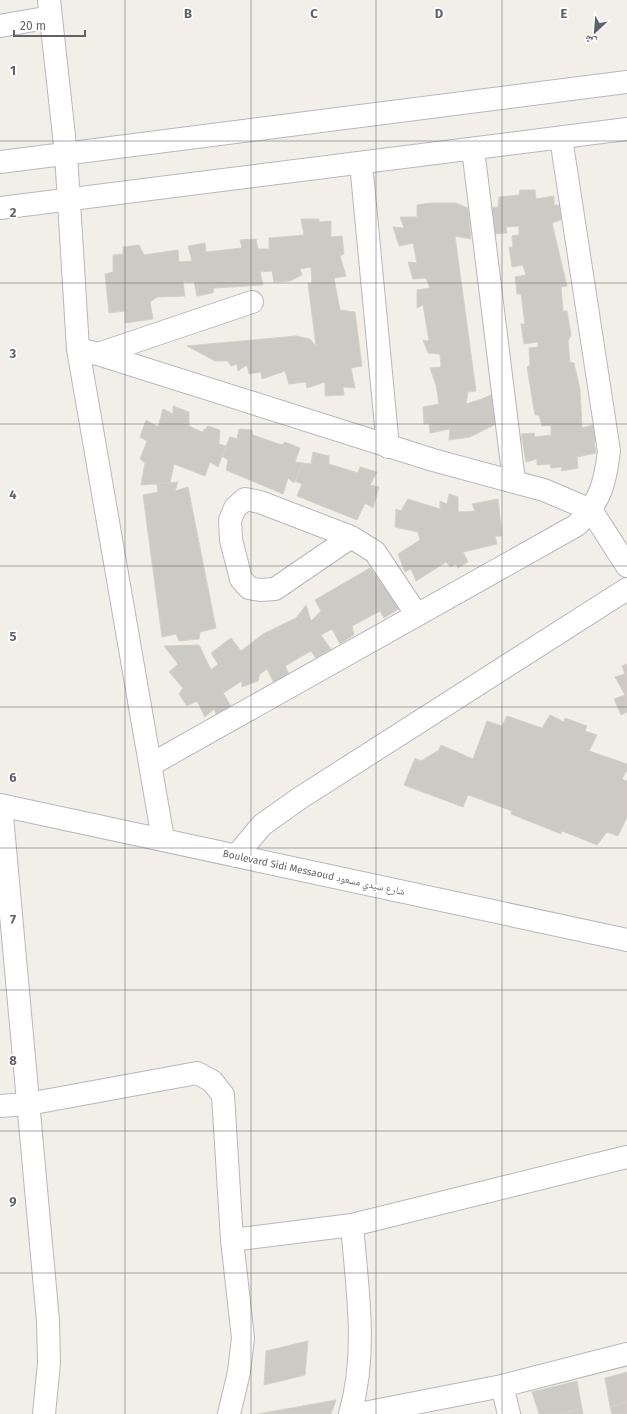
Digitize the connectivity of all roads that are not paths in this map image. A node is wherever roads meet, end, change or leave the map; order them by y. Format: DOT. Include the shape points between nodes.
graph roads {
  1 [pos="50,9"];
  2 [pos="0,26"];
  3 [pos="627,82"];
  4 [pos="627,129"];
  5 [pos="561,138"];
  6 [pos="473,149"];
  7 [pos="66,154"];
  8 [pos="0,162"];
  9 [pos="361,163"];
  10 [pos="69,200"];
  11 [pos="0,208"];
  12 [pos="252,302"];
  13 [pos="88,352"];
  14 [pos="388,447"];
  15 [pos="514,481"];
  16 [pos="591,510"];
  17 [pos="351,537"];
  18 [pos="627,566"];
  19 [pos="627,590"];
  20 [pos="417,615"];
  21 [pos="150,765"];
  22 [pos="0,805"];
  23 [pos="163,839"];
  24 [pos="236,856"];
  25 [pos="627,940"];
  26 [pos="28,1104"];
  27 [pos="0,1106"];
  28 [pos="627,1157"];
  29 [pos="352,1225"];
  30 [pos="232,1240"];
  31 [pos="627,1354"];
  32 [pos="502,1386"];
  33 [pos="44,1414"];
  34 [pos="229,1414"];
  35 [pos="350,1414"];
  36 [pos="359,1414"];
  37 [pos="509,1414"];
  1 -- 2 [label="street"];
  1 -- 7 [label="street"];
  3 -- 7 [label="street"];
  4 -- 5 [label="street"];
  5 -- 6 [label="street"];
  5 -- 16 [label="street" via="609,451 605,481"];
  6 -- 9 [label="street"];
  6 -- 15 [label="street"];
  7 -- 8 [label="street"];
  7 -- 10 [label="street"];
  9 -- 10 [label="street"];
  9 -- 14 [label="street"];
  10 -- 11 [label="street"];
  10 -- 13 [label="street"];
  12 -- 13 [label="street"];
  13 -- 14 [label="street"];
  13 -- 21 [label="street"];
  14 -- 15 [label="street"];
  15 -- 16 [label="street" via="544,490"];
  16 -- 18 [label="street"];
  16 -- 20 [label="street" via="577,525"];
  17 -- 17 [label="street" via="260,502 245,499 234,508 230,520 241,579 249,588 260,590 275,589"];
  17 -- 20 [label="street" via="375,552"];
  19 -- 24 [label="street" via="300,798 262,825"];
  20 -- 21 [label="street"];
  21 -- 23 [label="street"];
  22 -- 23 [label="street, Boulevard Sidi Messaoud شارع سيدي مسعود"];
  22 -- 26 [label="street"];
  23 -- 24 [label="street, Boulevard Sidi Messaoud شارع سيدي مسعود"];
  24 -- 25 [label="street, Boulevard Sidi Messaoud شارع سيدي مسعود"];
  26 -- 27 [label="street"];
  26 -- 30 [label="street" via="197,1073 212,1082 223,1095"];
  26 -- 33 [label="street" via="48,1320 49,1363"];
  28 -- 29 [label="street"];
  29 -- 30 [label="street"];
  29 -- 35 [label="street" via="361,1335 356,1393"];
  30 -- 34 [label="street" via="242,1338 239,1372"];
  31 -- 32 [label="street"];
  32 -- 36 [label="street"];
  32 -- 37 [label="street"];
}
